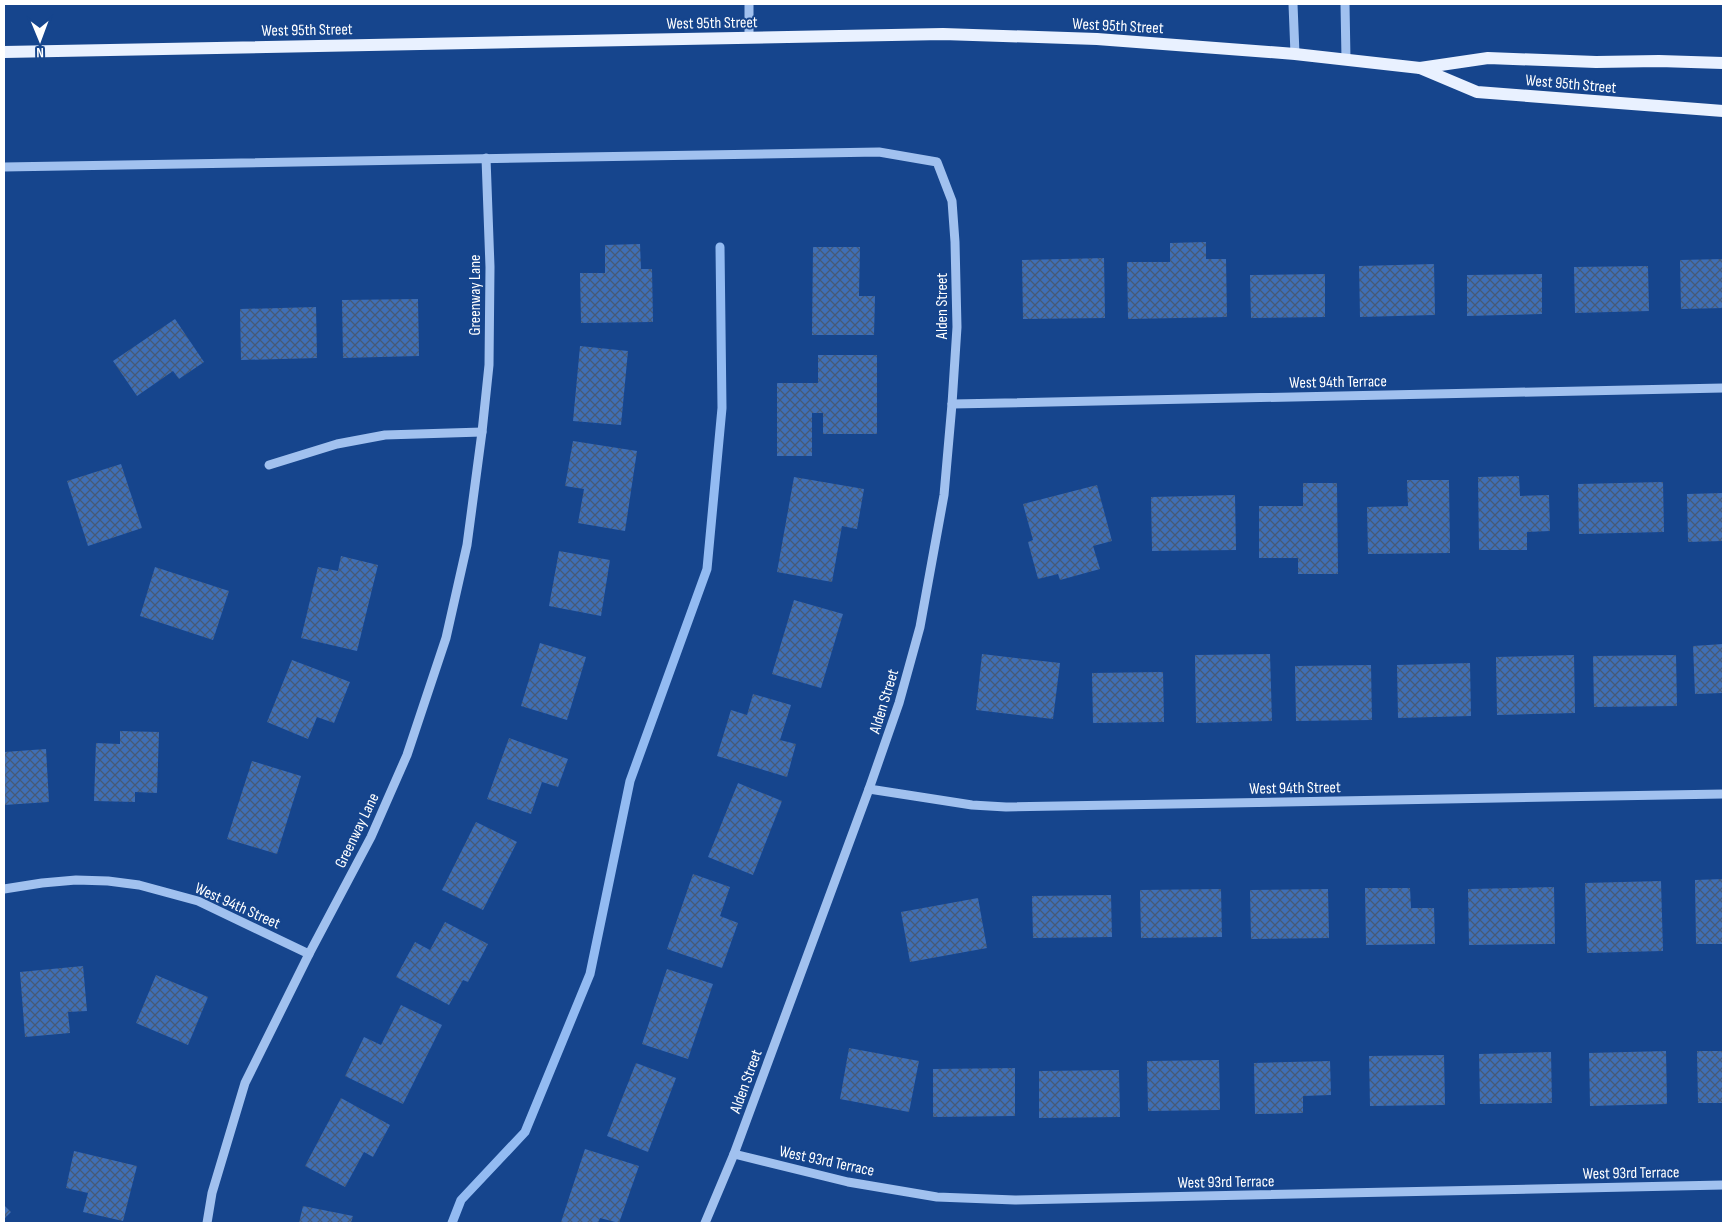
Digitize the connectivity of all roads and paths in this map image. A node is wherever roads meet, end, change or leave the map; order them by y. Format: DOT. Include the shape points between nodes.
graph roads {
  1 [pos="748,4"];
  2 [pos="1293,4"];
  3 [pos="1345,4"];
  4 [pos="749,37"];
  5 [pos="4,52"];
  6 [pos="1295,54"];
  7 [pos="1346,59"];
  8 [pos="1723,62"];
  9 [pos="1420,68"];
  10 [pos="1723,111"];
  11 [pos="486,158"];
  12 [pos="4,167"];
  13 [pos="1723,388"];
  14 [pos="952,404"];
  15 [pos="482,432"];
  16 [pos="269,465"];
  17 [pos="869,789"];
  18 [pos="1723,794"];
  19 [pos="4,889"];
  20 [pos="309,954"];
  21 [pos="734,1154"];
  22 [pos="1723,1186"];
  23 [pos="206,1223"];
  24 [pos="705,1223"];
  1 -- 4 [label="street"];
  2 -- 6 [label="street"];
  3 -- 7 [label="street"];
  4 -- 5 [label="main road, West 95th Street"];
  4 -- 6 [label="main road, West 95th Street" via="943,34 1078,38"];
  6 -- 7 [label="main road, West 95th Street"];
  7 -- 9 [label="main road, West 95th Street"];
  8 -- 9 [label="main road, West 95th Street" via="1488,58"];
  9 -- 10 [label="main road, West 95th Street" via="1477,92"];
  11 -- 12 [label="street"];
  11 -- 14 [label="street, Alden Street" via="879,152 937,162 952,201 955,242 957,327"];
  11 -- 15 [label="street, Greenway Lane" via="490,268 488,365"];
  13 -- 14 [label="street, West 94th Terrace"];
  14 -- 17 [label="street, Alden Street" via="944,495 920,627 899,703"];
  15 -- 16 [label="street" via="385,436 337,444"];
  15 -- 20 [label="street, Greenway Lane" via="467,545 446,638 407,755 371,837"];
  17 -- 18 [label="street, West 94th Street" via="972,806 1006,807"];
  17 -- 21 [label="street, Alden Street"];
  19 -- 20 [label="street, West 94th Street" via="76,880 139,885 198,901"];
  20 -- 23 [label="street, Greenway Lane" via="245,1083"];
  21 -- 22 [label="street, West 93rd Terrace" via="857,1184 937,1196 1015,1200"];
  21 -- 24 [label="street, Alden Street"];
}
